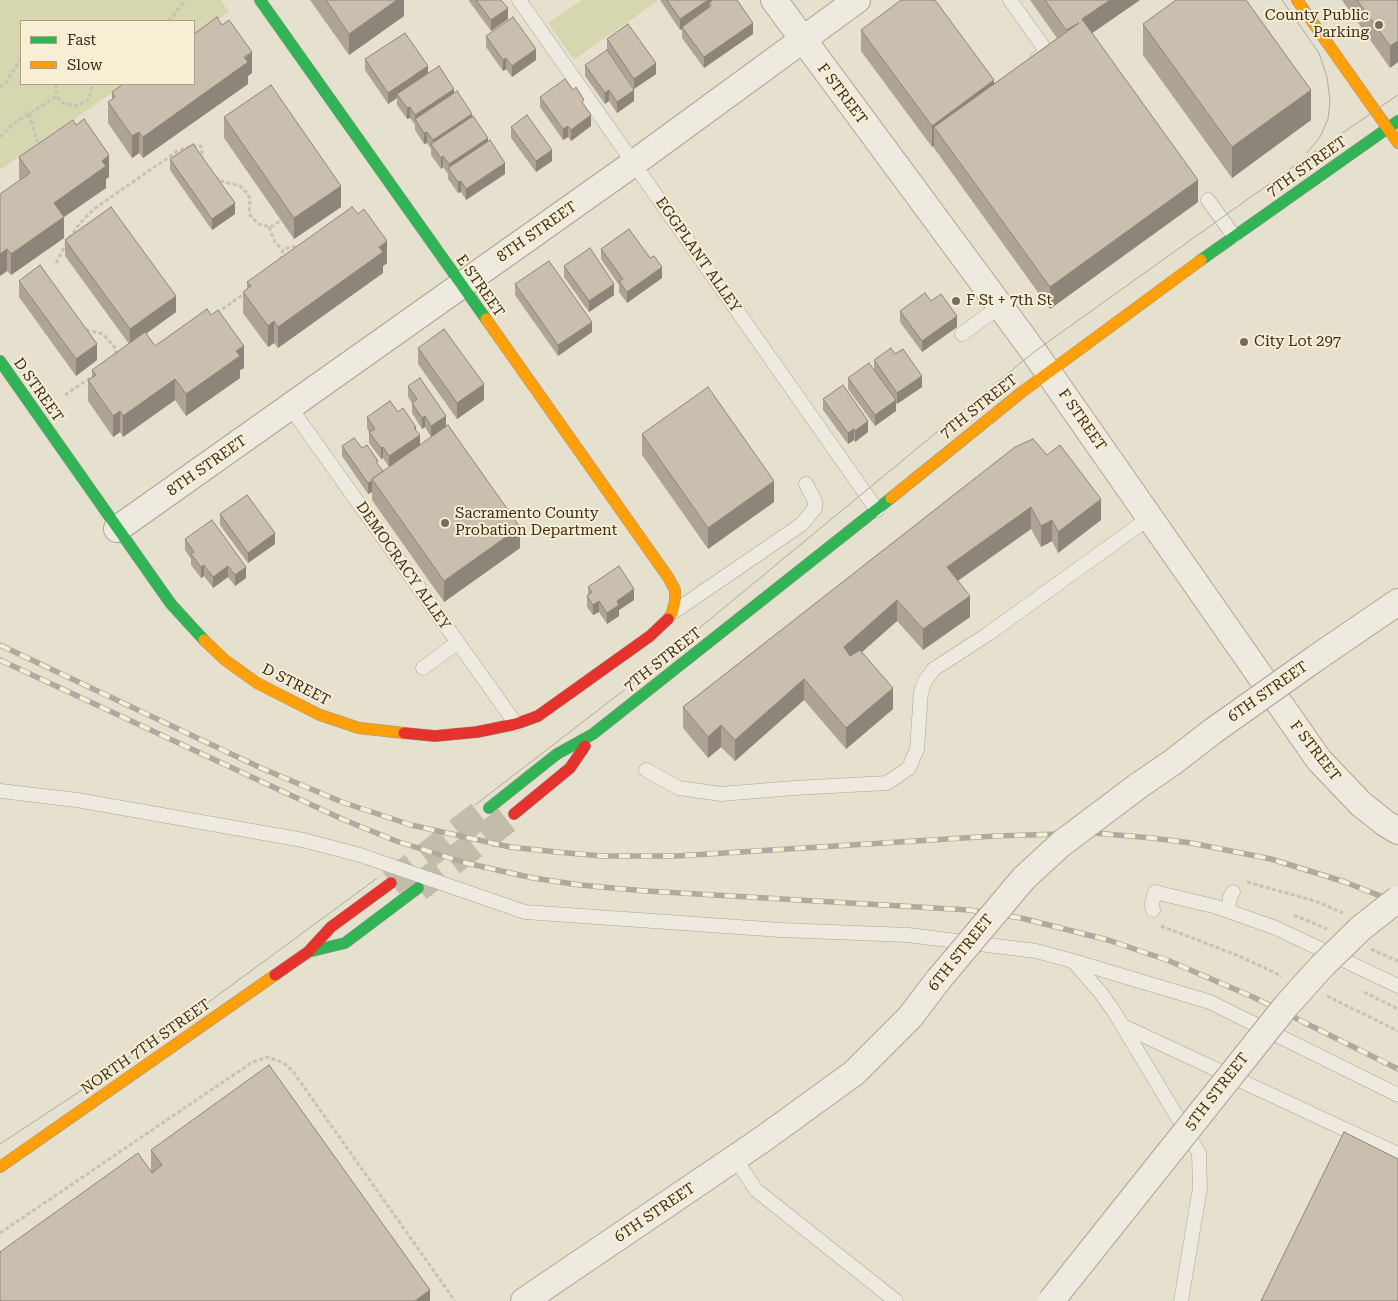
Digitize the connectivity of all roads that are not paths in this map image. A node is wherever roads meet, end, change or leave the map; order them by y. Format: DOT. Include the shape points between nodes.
graph roads {
  1 [pos="260,0"];
  2 [pos="519,0"];
  3 [pos="774,0"];
  4 [pos="857,0"];
  5 [pos="1010,0"];
  6 [pos="1297,0"];
  7 [pos="802,40"];
  8 [pos="1028,66"];
  9 [pos="1398,121"];
  10 [pos="1388,128"];
  11 [pos="1398,143"];
  12 [pos="634,163"];
  13 [pos="1208,200"];
  14 [pos="1234,236"];
  15 [pos="461,286"];
  16 [pos="1000,306"];
  17 [pos="962,334"];
  18 [pos="0,361"];
  19 [pos="1048,372"];
  20 [pos="290,407"];
  21 [pos="806,484"];
  22 [pos="877,510"];
  23 [pos="1149,518"];
  24 [pos="117,530"];
  25 [pos="1398,602"];
  26 [pos="672,613"];
  27 [pos="457,643"];
  28 [pos="422,668"];
  29 [pos="516,724"];
  30 [pos="593,734"];
  31 [pos="646,770"];
  32 [pos="0,791"];
  33 [pos="489,808"];
  34 [pos="514,814"];
  35 [pos="1398,830"];
  36 [pos="390,883"];
  37 [pos="418,888"];
  38 [pos="1233,892"];
  39 [pos="1398,899"];
  40 [pos="1153,910"];
  41 [pos="1228,910"];
  42 [pos="308,952"];
  43 [pos="1073,961"];
  44 [pos="1398,986"];
  45 [pos="1123,1026"];
  46 [pos="1398,1095"];
  47 [pos="1398,1154"];
  48 [pos="734,1158"];
  49 [pos="0,1167"];
  50 [pos="524,1301"];
  51 [pos="896,1301"];
  52 [pos="1052,1301"];
  53 [pos="1181,1301"];
  1 -- 15 [label="main road, E STREET"];
  2 -- 12 [label="lane, EGGPLANT ALLEY"];
  3 -- 7 [label="street, F STREET"];
  4 -- 7 [label="street, 8TH STREET"];
  5 -- 8 [label="lane" via="1047,52"];
  6 -- 10 [label="main road"];
  7 -- 12 [label="street, 8TH STREET"];
  7 -- 16 [label="street, F STREET"];
  9 -- 10 [label="main road, 7TH STREET"];
  10 -- 11 [label="main road"];
  10 -- 14 [label="main road, 7TH STREET"];
  12 -- 15 [label="street, 8TH STREET"];
  12 -- 22 [label="lane, EGGPLANT ALLEY"];
  13 -- 14 [label="lane"];
  14 -- 19 [label="main road, 7TH STREET"];
  15 -- 20 [label="street, 8TH STREET"];
  15 -- 26 [label="main road, E STREET" via="662,569 675,590"];
  16 -- 17 [label="lane"];
  16 -- 19 [label="street, F STREET"];
  18 -- 24 [label="main road, D STREET"];
  19 -- 22 [label="main road, 7TH STREET"];
  19 -- 23 [label="street, F STREET"];
  20 -- 24 [label="street, 8TH STREET"];
  20 -- 27 [label="lane, DEMOCRACY ALLEY"];
  21 -- 26 [label="lane" via="816,501 815,508 802,524"];
  22 -- 30 [label="main road, 7TH STREET"];
  23 -- 31 [label="lane" via="934,669 920,692 917,749 909,768 887,783 721,794 679,788"];
  23 -- 35 [label="street, F STREET" via="1319,760 1361,804"];
  24 -- 29 [label="main road, D STREET" via="196,633 225,660 289,701 320,716 359,728 395,732 435,736"];
  25 -- 48 [label="street, 6TH STREET, bridge" via="1213,731 1061,844 1024,878 910,1017 854,1074"];
  26 -- 29 [label="main road, D STREET" via="658,630 561,701 538,716"];
  27 -- 28 [label="lane"];
  27 -- 29 [label="lane, DEMOCRACY ALLEY"];
  30 -- 33 [label="main road, 7TH STREET" via="557,754"];
  30 -- 34 [label="main road, 7TH STREET" via="570,768"];
  32 -- 43 [label="lane" via="77,800 303,840 360,855 525,912 781,930 908,935 1036,951"];
  36 -- 42 [label="main road" via="331,926"];
  37 -- 42 [label="main road" via="345,943"];
  38 -- 41 [label="lane"];
  39 -- 52 [label="street, 5TH STREET, bridge" via="1361,928 1286,1006"];
  40 -- 41 [label="lane" via="1156,892"];
  41 -- 44 [label="lane" via="1276,928"];
  42 -- 49 [label="main road, NORTH 7TH STREET"];
  43 -- 45 [label="lane"];
  43 -- 46 [label="lane" via="1210,1002"];
  45 -- 47 [label="lane"];
  45 -- 53 [label="lane" via="1199,1153 1200,1188"];
  48 -- 50 [label="street, 6TH STREET"];
  48 -- 51 [label="lane" via="756,1190"];
}
